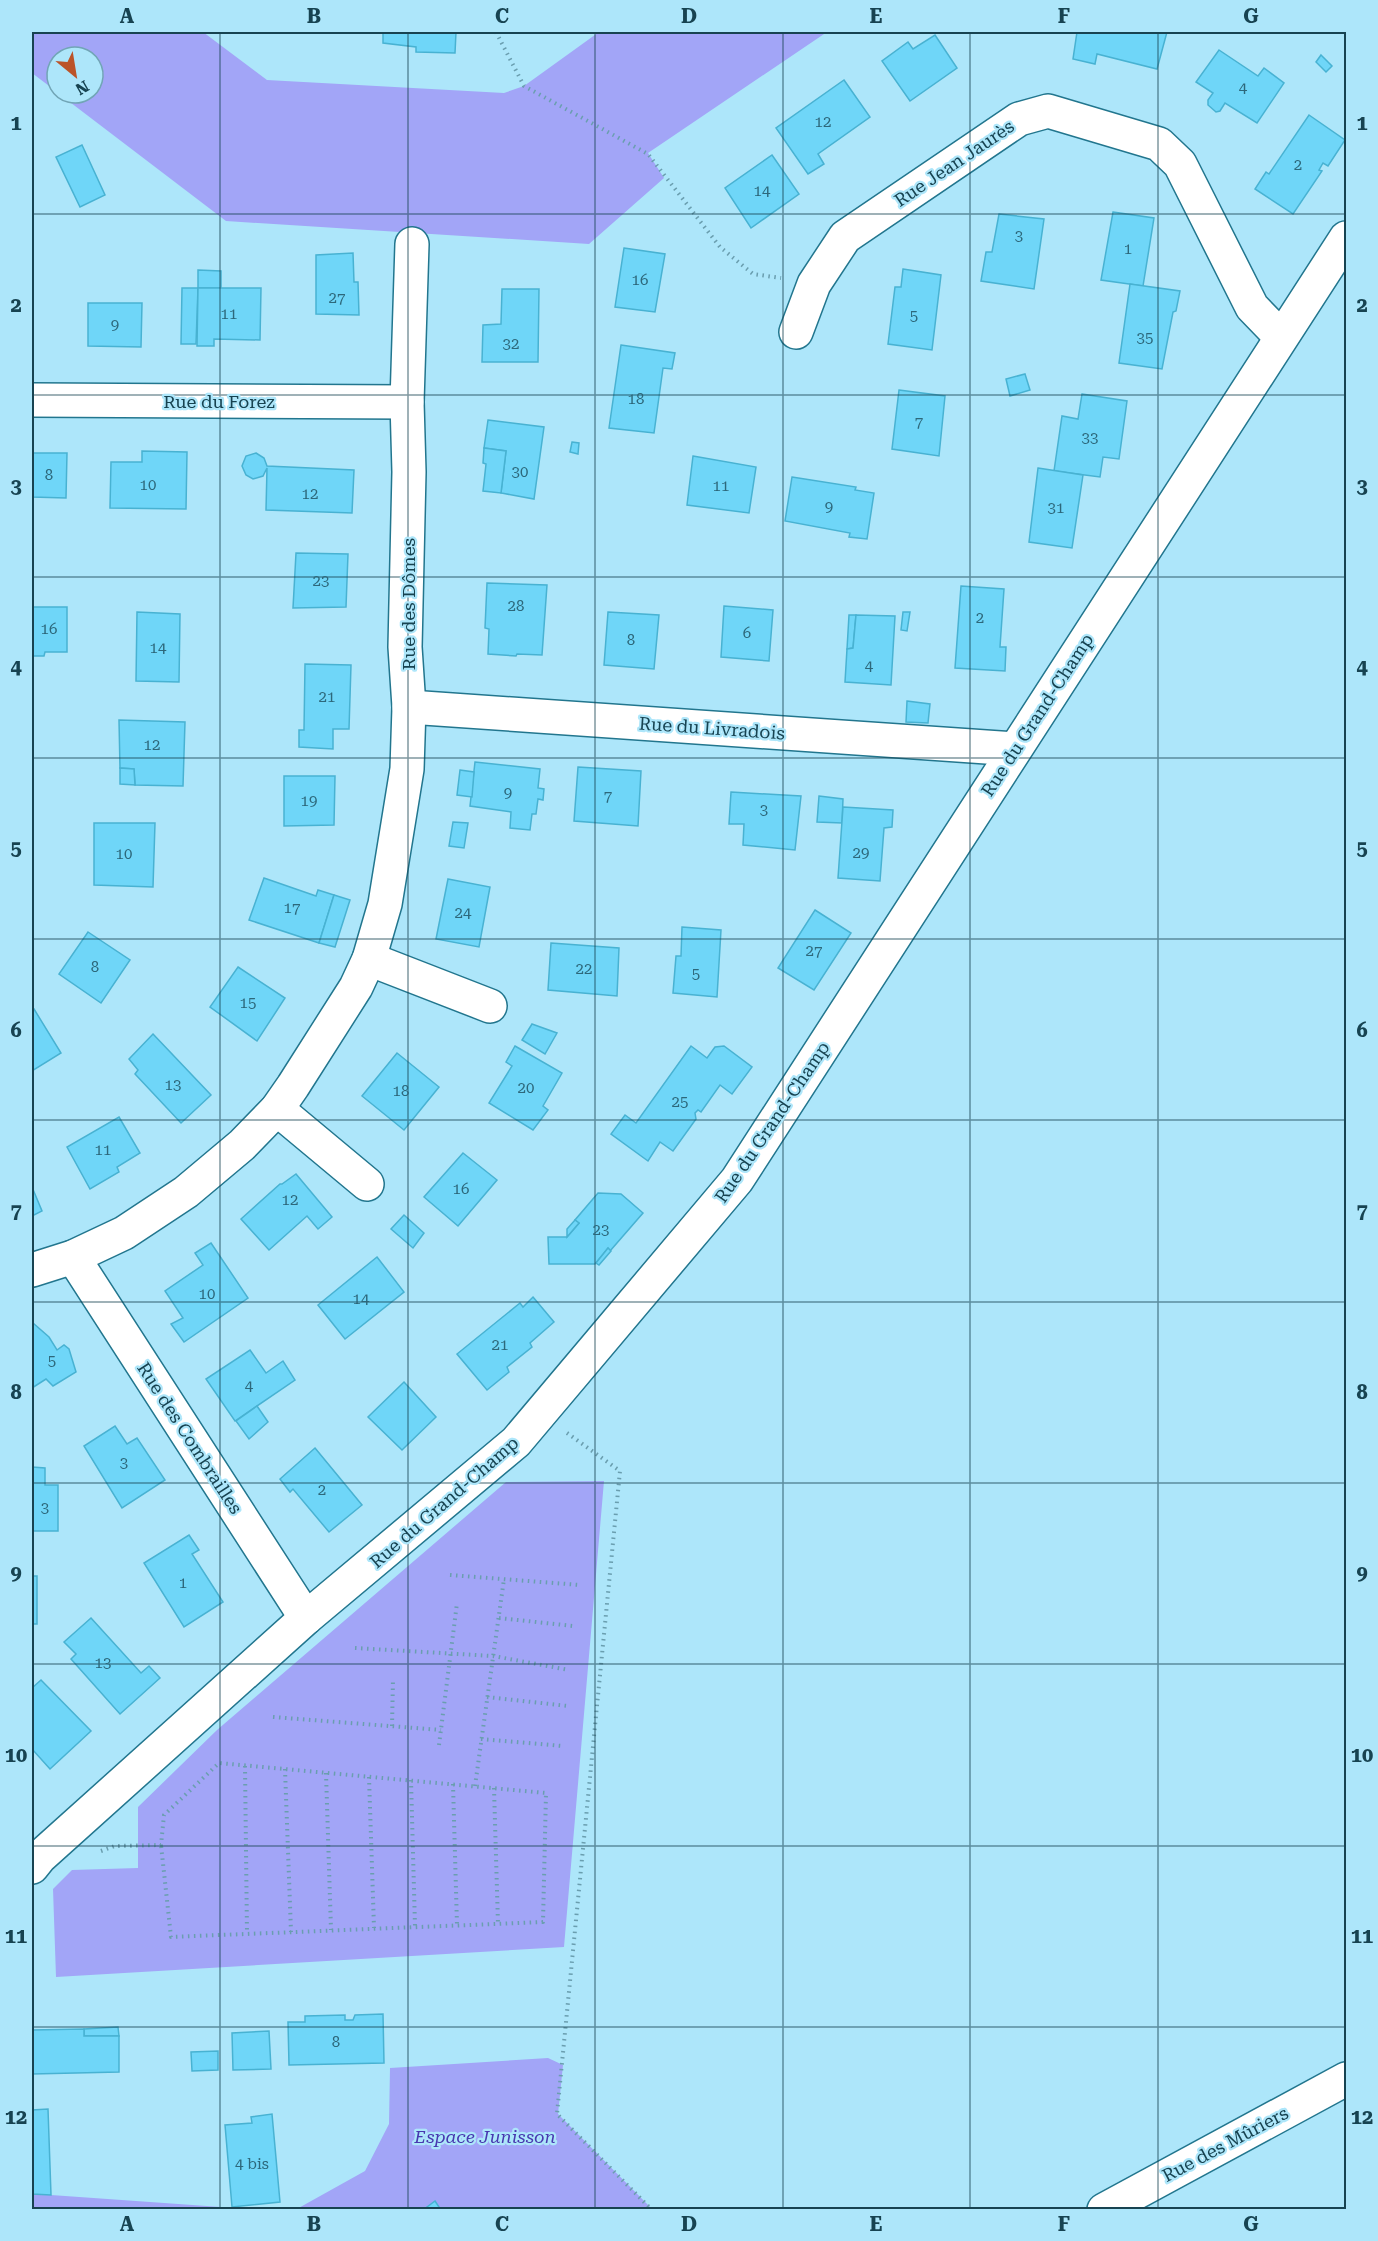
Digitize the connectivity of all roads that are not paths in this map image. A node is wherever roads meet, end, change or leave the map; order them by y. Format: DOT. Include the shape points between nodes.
graph roads {
  1 [pos="1347,238"];
  2 [pos="412,244"];
  3 [pos="796,332"];
  4 [pos="1281,337"];
  5 [pos="32,400"];
  6 [pos="407,402"];
  7 [pos="409,707"];
  8 [pos="1015,749"];
  9 [pos="369,959"];
  10 [pos="490,1006"];
  11 [pos="276,1108"];
  12 [pos="367,1184"];
  13 [pos="73,1257"];
  14 [pos="32,1270"];
  15 [pos="306,1618"];
  16 [pos="32,1867"];
  17 [pos="1347,2079"];
  18 [pos="1104,2210"];
  1 -- 4 [label="street, Rue du Grand-Champ"];
  2 -- 6 [label="street, Rue des Dômes"];
  3 -- 4 [label="street, Rue Jean Jaurès" via="814,284 845,237 1019,119 1048,111 1159,144 1180,164 1252,307"];
  4 -- 8 [label="street, Rue du Grand-Champ"];
  5 -- 6 [label="street, Rue du Forez"];
  6 -- 7 [label="street, Rue des Dômes" via="405,647"];
  7 -- 8 [label="street, Rue du Livradois"];
  7 -- 9 [label="street, Rue des Dômes" via="407,769 385,904"];
  8 -- 15 [label="street, Rue du Grand-Champ" via="737,1180 516,1442"];
  9 -- 10 [label="street"];
  9 -- 11 [label="street, Rue des Dômes" via="356,987"];
  11 -- 12 [label="street"];
  11 -- 13 [label="street, Rue des Dômes" via="242,1145 186,1192 124,1233"];
  13 -- 14 [label="street, Rue des Dômes"];
  13 -- 15 [label="street, Rue des Combrailles"];
  15 -- 16 [label="street, Rue du Grand-Champ"];
  17 -- 18 [label="street, Rue des Mûriers"];
}
